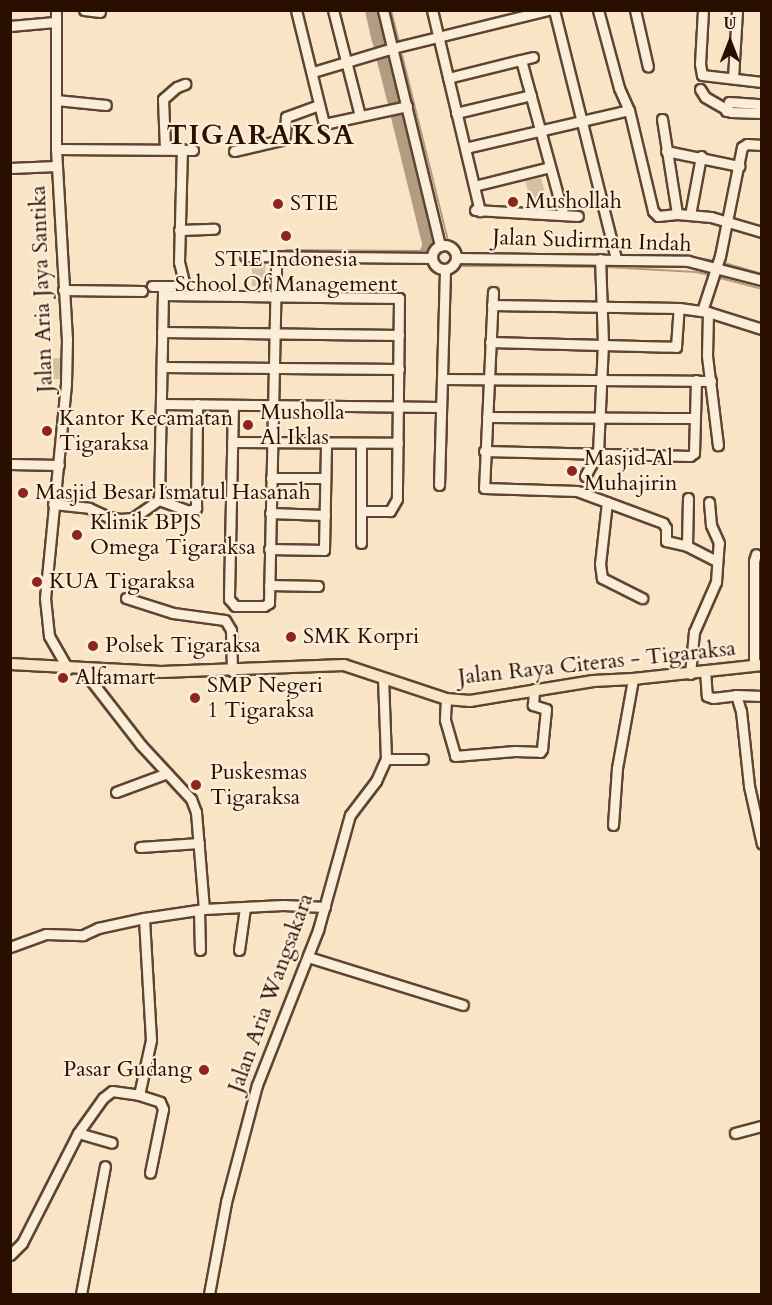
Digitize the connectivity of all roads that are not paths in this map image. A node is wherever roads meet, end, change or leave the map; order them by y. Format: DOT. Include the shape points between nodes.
graph roads {
  1 [pos="56,10"];
  2 [pos="84,10"];
  3 [pos="296,10"];
  4 [pos="333,10"];
  5 [pos="383,10"];
  6 [pos="432,10"];
  7 [pos="548,10"];
  8 [pos="554,10"];
  9 [pos="598,10"];
  10 [pos="635,10"];
  11 [pos="703,10"];
  12 [pos="737,10"];
  13 [pos="99,12"];
  14 [pos="56,22"];
  15 [pos="10,26"];
  16 [pos="438,37"];
  17 [pos="393,48"];
  18 [pos="533,57"];
  19 [pos="521,60"];
  20 [pos="348,64"];
  21 [pos="648,67"];
  22 [pos="313,72"];
  23 [pos="448,78"];
  24 [pos="733,78"];
  25 [pos="762,82"];
  26 [pos="186,84"];
  27 [pos="700,89"];
  28 [pos="531,95"];
  29 [pos="56,100"];
  30 [pos="761,104"];
  31 [pos="106,105"];
  32 [pos="319,105"];
  33 [pos="406,106"];
  34 [pos="629,110"];
  35 [pos="456,113"];
  36 [pos="360,116"];
  37 [pos="662,119"];
  38 [pos="582,120"];
  39 [pos="541,130"];
  40 [pos="762,145"];
  41 [pos="465,148"];
  42 [pos="56,149"];
  43 [pos="165,149"];
  44 [pos="182,149"];
  45 [pos="193,150"];
  46 [pos="666,151"];
  47 [pos="234,152"];
  48 [pos="701,156"];
  49 [pos="57,166"];
  50 [pos="739,166"];
  51 [pos="550,167"];
  52 [pos="10,168"];
  53 [pos="474,186"];
  54 [pos="563,214"];
  55 [pos="676,214"];
  56 [pos="690,214"];
  57 [pos="578,216"];
  58 [pos="729,222"];
  59 [pos="214,229"];
  60 [pos="179,230"];
  61 [pos="762,232"];
  62 [pos="440,246"];
  63 [pos="245,256"];
  64 [pos="276,256"];
  65 [pos="432,258"];
  66 [pos="456,258"];
  67 [pos="600,259"];
  68 [pos="616,259"];
  69 [pos="716,267"];
  70 [pos="445,269"];
  71 [pos="762,280"];
  72 [pos="152,286"];
  73 [pos="63,290"];
  74 [pos="142,291"];
  75 [pos="163,291"];
  76 [pos="493,292"];
  77 [pos="275,296"];
  78 [pos="492,305"];
  79 [pos="603,306"];
  80 [pos="679,308"];
  81 [pos="705,312"];
  82 [pos="762,328"];
  83 [pos="162,332"];
  84 [pos="274,333"];
  85 [pos="399,335"];
  86 [pos="490,342"];
  87 [pos="603,343"];
  88 [pos="162,367"];
  89 [pos="274,368"];
  90 [pos="399,369"];
  91 [pos="442,379"];
  92 [pos="489,379"];
  93 [pos="602,380"];
  94 [pos="696,380"];
  95 [pos="711,381"];
  96 [pos="161,404"];
  97 [pos="197,404"];
  98 [pos="233,405"];
  99 [pos="273,405"];
  100 [pos="399,407"];
  101 [pos="441,408"];
  102 [pos="487,417"];
  103 [pos="600,417"];
  104 [pos="695,418"];
  105 [pos="232,442"];
  106 [pos="272,442"];
  107 [pos="326,442"];
  108 [pos="361,443"];
  109 [pos="398,443"];
  110 [pos="718,446"];
  111 [pos="484,452"];
  112 [pos="598,453"];
  113 [pos="10,464"];
  114 [pos="58,465"];
  115 [pos="585,476"];
  116 [pos="271,478"];
  117 [pos="325,478"];
  118 [pos="440,485"];
  119 [pos="688,498"];
  120 [pos="159,500"];
  121 [pos="607,502"];
  122 [pos="709,502"];
  123 [pos="53,504"];
  124 [pos="361,511"];
  125 [pos="270,513"];
  126 [pos="325,515"];
  127 [pos="361,543"];
  128 [pos="687,546"];
  129 [pos="269,549"];
  130 [pos="756,554"];
  131 [pos="716,561"];
  132 [pos="268,585"];
  133 [pos="318,586"];
  134 [pos="126,598"];
  135 [pos="642,598"];
  136 [pos="10,664"];
  137 [pos="758,665"];
  138 [pos="68,669"];
  139 [pos="82,669"];
  140 [pos="705,670"];
  141 [pos="232,671"];
  142 [pos="690,674"];
  143 [pos="382,678"];
  144 [pos="633,679"];
  145 [pos="534,689"];
  146 [pos="736,695"];
  147 [pos="762,696"];
  148 [pos="446,699"];
  149 [pos="386,759"];
  150 [pos="423,759"];
  151 [pos="166,773"];
  152 [pos="116,792"];
  153 [pos="613,825"];
  154 [pos="199,843"];
  155 [pos="762,844"];
  156 [pos="140,847"];
  157 [pos="245,908"];
  158 [pos="325,908"];
  159 [pos="201,909"];
  160 [pos="144,918"];
  161 [pos="10,947"];
  162 [pos="200,950"];
  163 [pos="239,950"];
  164 [pos="308,957"];
  165 [pos="463,1005"];
  166 [pos="139,1095"];
  167 [pos="762,1126"];
  168 [pos="78,1133"];
  169 [pos="735,1133"];
  170 [pos="112,1143"];
  171 [pos="105,1166"];
  172 [pos="150,1173"];
  173 [pos="10,1255"];
  174 [pos="81,1294"];
  175 [pos="209,1294"];
  1 -- 14 [label="street, Jalan Aria Jaya Santika"];
  2 -- 13 [label="street"];
  3 -- 22 [label="street"];
  4 -- 20 [label="street"];
  5 -- 17 [label="street"];
  6 -- 16 [label="street"];
  7 -- 16 [label="street"];
  8 -- 38 [label="street"];
  9 -- 34 [label="street" via="619,88"];
  10 -- 21 [label="street"];
  11 -- 24 [label="street" via="701,73"];
  12 -- 24 [label="street"];
  14 -- 15 [label="street"];
  14 -- 29 [label="street, Jalan Aria Jaya Santika"];
  16 -- 17 [label="street"];
  16 -- 23 [label="street"];
  17 -- 20 [label="street"];
  17 -- 33 [label="street"];
  18 -- 19 [label="street"];
  19 -- 23 [label="street"];
  19 -- 28 [label="street"];
  20 -- 22 [label="street"];
  20 -- 36 [label="street"];
  22 -- 32 [label="street"];
  23 -- 35 [label="street"];
  24 -- 25 [label="street"];
  26 -- 43 [label="street" via="163,99"];
  27 -- 30 [label="street" via="705,98 726,111 761,113"];
  28 -- 35 [label="street"];
  28 -- 39 [label="street"];
  29 -- 31 [label="street"];
  29 -- 42 [label="street, Jalan Aria Jaya Santika"];
  32 -- 36 [label="street" via="322,121 327,125"];
  32 -- 47 [label="street" via="285,117 285,135 281,140"];
  33 -- 36 [label="street"];
  33 -- 62 [label="street"];
  34 -- 38 [label="street"];
  34 -- 55 [label="street" via="652,211 658,216"];
  35 -- 41 [label="street"];
  37 -- 46 [label="street"];
  38 -- 39 [label="street"];
  38 -- 68 [label="street"];
  39 -- 41 [label="street"];
  39 -- 51 [label="street"];
  40 -- 50 [label="street" via="742,147"];
  41 -- 53 [label="street"];
  42 -- 43 [label="street"];
  42 -- 49 [label="street, Jalan Aria Jaya Santika"];
  43 -- 44 [label="street"];
  44 -- 45 [label="street"];
  44 -- 60 [label="street"];
  46 -- 48 [label="street"];
  46 -- 55 [label="street"];
  48 -- 50 [label="street"];
  48 -- 56 [label="street"];
  49 -- 52 [label="street"];
  49 -- 73 [label="street, Jalan Aria Jaya Santika"];
  50 -- 58 [label="street"];
  51 -- 53 [label="street"];
  51 -- 54 [label="street"];
  53 -- 54 [label="street" via="477,210"];
  54 -- 57 [label="street"];
  55 -- 56 [label="street"];
  56 -- 58 [label="street"];
  58 -- 61 [label="street"];
  58 -- 69 [label="street"];
  59 -- 60 [label="street"];
  60 -- 75 [label="street" via="179,262 184,282"];
  62 -- 65 [label="street"];
  62 -- 66 [label="street" via="450,246"];
  63 -- 64 [label="street"];
  64 -- 65 [label="street"];
  64 -- 77 [label="street"];
  65 -- 70 [label="street" via="435,266"];
  66 -- 67 [label="street, Jalan Sudirman Indah"];
  66 -- 70 [label="street"];
  67 -- 68 [label="street, Jalan Sudirman Indah"];
  67 -- 79 [label="street"];
  68 -- 69 [label="street, Jalan Sudirman Indah" via="688,261"];
  69 -- 71 [label="street, Jalan Sudirman Indah"];
  69 -- 81 [label="street"];
  70 -- 91 [label="street"];
  72 -- 75 [label="street"];
  73 -- 74 [label="street"];
  73 -- 114 [label="street, Jalan Aria Jaya Santika" via="66,384"];
  75 -- 77 [label="street"];
  75 -- 83 [label="street"];
  76 -- 78 [label="street"];
  77 -- 84 [label="street"];
  77 -- 85 [label="street" via="399,298"];
  78 -- 79 [label="street"];
  78 -- 86 [label="street"];
  79 -- 80 [label="street"];
  79 -- 87 [label="street"];
  80 -- 81 [label="street"];
  80 -- 87 [label="street" via="676,347"];
  81 -- 82 [label="street"];
  81 -- 95 [label="street"];
  83 -- 84 [label="street"];
  83 -- 88 [label="street"];
  84 -- 85 [label="street"];
  84 -- 89 [label="street"];
  85 -- 90 [label="street"];
  86 -- 87 [label="street"];
  86 -- 92 [label="street"];
  87 -- 93 [label="street"];
  88 -- 89 [label="street"];
  88 -- 96 [label="street"];
  89 -- 90 [label="street"];
  89 -- 99 [label="street"];
  90 -- 100 [label="street"];
  91 -- 92 [label="street"];
  91 -- 101 [label="street"];
  92 -- 93 [label="street"];
  92 -- 102 [label="street"];
  93 -- 94 [label="street"];
  93 -- 103 [label="street"];
  94 -- 95 [label="street"];
  94 -- 104 [label="street"];
  95 -- 110 [label="street"];
  96 -- 97 [label="street"];
  96 -- 120 [label="street"];
  97 -- 98 [label="street"];
  97 -- 120 [label="street" via="196,508 189,511"];
  98 -- 99 [label="street"];
  98 -- 105 [label="street"];
  99 -- 100 [label="street"];
  99 -- 106 [label="street"];
  100 -- 101 [label="street"];
  100 -- 109 [label="street"];
  101 -- 118 [label="street"];
  102 -- 103 [label="street"];
  102 -- 111 [label="street"];
  103 -- 104 [label="street"];
  103 -- 112 [label="street"];
  104 -- 112 [label="street" via="694,453 690,456"];
  105 -- 106 [label="street"];
  105 -- 132 [label="street" via="231,604 267,605"];
  106 -- 107 [label="street"];
  106 -- 116 [label="street"];
  107 -- 108 [label="street"];
  107 -- 117 [label="street"];
  108 -- 109 [label="street"];
  108 -- 124 [label="street"];
  109 -- 124 [label="street" via="396,506 390,511"];
  111 -- 112 [label="street"];
  111 -- 121 [label="street" via="486,490 571,490"];
  112 -- 115 [label="street"];
  113 -- 114 [label="street"];
  114 -- 123 [label="street, Jalan Aria Jaya Santika"];
  116 -- 117 [label="street"];
  116 -- 125 [label="street"];
  117 -- 126 [label="street"];
  119 -- 128 [label="street"];
  120 -- 123 [label="street" via="134,518 120,519 89,508"];
  121 -- 128 [label="street" via="663,523 666,541"];
  121 -- 135 [label="street" via="602,578"];
  122 -- 131 [label="street" via="711,525 719,543"];
  123 -- 138 [label="street, Jalan Aria Jaya Santika" via="46,615 49,636"];
  124 -- 127 [label="street"];
  125 -- 126 [label="street"];
  125 -- 129 [label="street"];
  126 -- 129 [label="street" via="323,551"];
  128 -- 131 [label="street"];
  129 -- 132 [label="street"];
  130 -- 137 [label="street"];
  131 -- 142 [label="street" via="716,582 691,648"];
  132 -- 133 [label="street"];
  134 -- 141 [label="street" via="173,613 225,620 231,630"];
  136 -- 138 [label="main road, Jalan Raya Citeras - Tigaraksa"];
  137 -- 140 [label="main road, Jalan Raya Citeras - Tigaraksa"];
  138 -- 139 [label="main road, Jalan Raya Citeras - Tigaraksa"];
  139 -- 141 [label="main road, Jalan Raya Citeras - Tigaraksa"];
  139 -- 151 [label="street"];
  140 -- 142 [label="main road, Jalan Raya Citeras - Tigaraksa"];
  140 -- 146 [label="street" via="707,696"];
  141 -- 143 [label="main road, Jalan Raya Citeras - Tigaraksa" via="332,664"];
  142 -- 144 [label="main road, Jalan Raya Citeras - Tigaraksa"];
  143 -- 148 [label="main road, Jalan Raya Citeras - Tigaraksa"];
  143 -- 149 [label="street, Jalan Aria Wangsakara"];
  144 -- 145 [label="main road, Jalan Raya Citeras - Tigaraksa"];
  144 -- 153 [label="street" via="617,768"];
  145 -- 148 [label="main road, Jalan Raya Citeras - Tigaraksa" via="490,700"];
  145 -- 148 [label="street" via="533,705 546,709 540,752 455,756 445,720"];
  146 -- 147 [label="street"];
  146 -- 155 [label="street"];
  149 -- 150 [label="street"];
  149 -- 158 [label="street, Jalan Aria Wangsakara" via="376,781 350,815"];
  151 -- 152 [label="street"];
  151 -- 154 [label="street" via="195,806"];
  154 -- 156 [label="street"];
  154 -- 159 [label="street"];
  157 -- 158 [label="street"];
  157 -- 159 [label="street"];
  157 -- 163 [label="street"];
  158 -- 164 [label="street, Jalan Aria Wangsakara"];
  159 -- 160 [label="street"];
  159 -- 162 [label="street"];
  160 -- 161 [label="street" via="83,935 46,934"];
  160 -- 166 [label="street" via="151,1040"];
  164 -- 165 [label="street"];
  164 -- 175 [label="street, Jalan Aria Wangsakara" via="245,1122"];
  166 -- 168 [label="street" via="112,1091 107,1094"];
  166 -- 172 [label="street" via="160,1102 163,1109"];
  167 -- 169 [label="street"];
  168 -- 170 [label="street"];
  168 -- 173 [label="street" via="23,1241"];
  171 -- 174 [label="street"];
}
